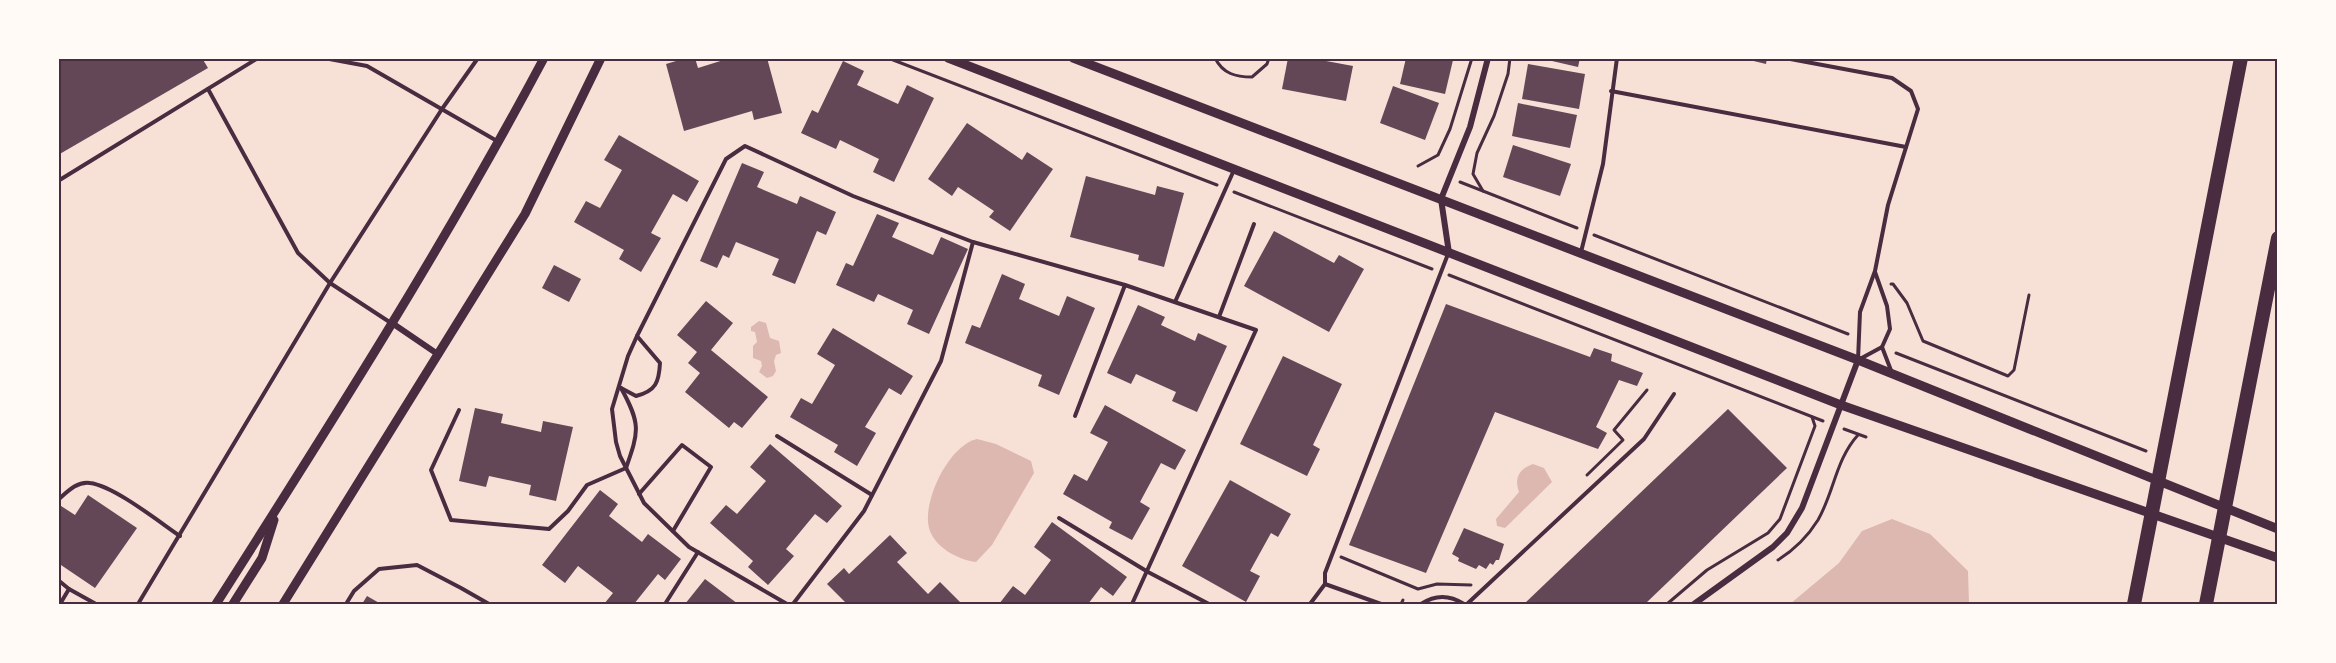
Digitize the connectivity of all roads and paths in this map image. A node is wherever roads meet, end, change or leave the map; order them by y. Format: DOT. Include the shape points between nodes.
graph roads {
  1 [pos="258,58"];
  2 [pos="324,58"];
  3 [pos="478,58"];
  4 [pos="544,58"];
  5 [pos="601,58"];
  6 [pos="888,58"];
  7 [pos="948,58"];
  8 [pos="1073,58"];
  9 [pos="1215,58"];
  10 [pos="1269,58"];
  11 [pos="1472,58"];
  12 [pos="1488,58"];
  13 [pos="1510,58"];
  14 [pos="1617,58"];
  15 [pos="1785,58"];
  16 [pos="2241,58"];
  17 [pos="208,89"];
  18 [pos="1611,91"];
  19 [pos="442,109"];
  20 [pos="500,142"];
  21 [pos="1906,147"];
  22 [pos="1418,166"];
  23 [pos="1234,170"];
  24 [pos="1450,178"];
  25 [pos="58,181"];
  26 [pos="1226,189"];
  27 [pos="1483,191"];
  28 [pos="1441,199"];
  29 [pos="1254,224"];
  30 [pos="1587,232"];
  31 [pos="2277,238"];
  32 [pos="973,242"];
  33 [pos="1581,253"];
  34 [pos="1449,254"];
  35 [pos="1875,271"];
  36 [pos="1441,272"];
  37 [pos="330,283"];
  38 [pos="1125,285"];
  39 [pos="1881,288"];
  40 [pos="2029,295"];
  41 [pos="1175,302"];
  42 [pos="1219,317"];
  43 [pos="392,323"];
  44 [pos="637,336"];
  45 [pos="1859,338"];
  46 [pos="1882,347"];
  47 [pos="440,355"];
  48 [pos="1858,360"];
  49 [pos="1892,374"];
  50 [pos="620,388"];
  51 [pos="1647,390"];
  52 [pos="1674,394"];
  53 [pos="1840,405"];
  54 [pos="459,410"];
  55 [pos="1075,416"];
  56 [pos="1812,417"];
  57 [pos="1833,425"];
  58 [pos="777,436"];
  59 [pos="1866,437"];
  60 [pos="2146,451"];
  61 [pos="626,468"];
  62 [pos="1581,481"];
  63 [pos="639,494"];
  64 [pos="872,495"];
  65 [pos="58,500"];
  66 [pos="279,506"];
  67 [pos="1059,518"];
  68 [pos="2277,529"];
  69 [pos="673,531"];
  70 [pos="180,536"];
  71 [pos="698,552"];
  72 [pos="1337,555"];
  73 [pos="2277,558"];
  74 [pos="1148,572"];
  75 [pos="58,580"];
  76 [pos="1478,580"];
  77 [pos="1325,584"];
  78 [pos="69,589"];
  79 [pos="2208,597"];
  80 [pos="1403,600"];
  81 [pos="60,604"];
  82 [pos="96,604"];
  83 [pos="138,604"];
  84 [pos="216,604"];
  85 [pos="233,604"];
  86 [pos="283,604"];
  87 [pos="346,604"];
  88 [pos="489,604"];
  89 [pos="666,604"];
  90 [pos="787,604"];
  91 [pos="793,604"];
  92 [pos="1132,604"];
  93 [pos="1209,604"];
  94 [pos="1310,604"];
  95 [pos="1381,604"];
  96 [pos="1401,604"];
  97 [pos="1421,604"];
  98 [pos="1466,604"];
  99 [pos="1667,604"];
  100 [pos="1694,604"];
  101 [pos="2134,604"];
  1 -- 17 [label="lane"];
  2 -- 19 [label="lane" via="368,66"];
  3 -- 19 [label="lane"];
  4 -- 20 [label="street"];
  5 -- 47 [label="street" via="525,214"];
  6 -- 26 [label="path"];
  7 -- 23 [label="street"];
  8 -- 28 [label="street"];
  9 -- 10 [label="path" via="1220,67 1236,77 1252,77"];
  11 -- 22 [label="path" via="1438,155"];
  12 -- 24 [label="street" via="1470,127"];
  13 -- 27 [label="path" via="1494,116 1477,153 1473,174"];
  14 -- 18 [label="lane"];
  15 -- 21 [label="lane" via="1892,78 1911,91 1918,109"];
  16 -- 101 [label="highway"];
  17 -- 25 [label="lane"];
  17 -- 37 [label="lane" via="298,252"];
  18 -- 21 [label="lane"];
  18 -- 30 [label="lane" via="1603,164"];
  19 -- 20 [label="lane"];
  19 -- 37 [label="lane"];
  20 -- 43 [label="street"];
  21 -- 35 [label="lane" via="1888,206"];
  23 -- 26 [label="lane"];
  23 -- 34 [label="street"];
  24 -- 27 [label="path"];
  24 -- 28 [label="street"];
  26 -- 36 [label="path"];
  26 -- 41 [label="lane"];
  27 -- 30 [label="path"];
  28 -- 33 [label="street"];
  28 -- 34 [label="street"];
  29 -- 42 [label="lane"];
  30 -- 33 [label="lane"];
  30 -- 45 [label="path"];
  31 -- 79 [label="highway"];
  32 -- 38 [label="lane"];
  32 -- 44 [label="lane" via="853,196 745,146 726,159"];
  32 -- 64 [label="lane" via="941,361"];
  33 -- 48 [label="street"];
  34 -- 36 [label="lane"];
  34 -- 53 [label="street"];
  35 -- 39 [label="lane"];
  35 -- 45 [label="lane" via="1860,312"];
  36 -- 56 [label="path"];
  36 -- 77 [label="lane" via="1325,573"];
  37 -- 43 [label="lane"];
  37 -- 70 [label="lane"];
  38 -- 41 [label="lane"];
  38 -- 55 [label="lane"];
  39 -- 40 [label="path" via="1893,284 1907,303 1923,341 2008,376 2014,370"];
  39 -- 46 [label="lane" via="1890,329"];
  41 -- 42 [label="lane"];
  42 -- 74 [label="lane" via="1256,330"];
  43 -- 47 [label="street"];
  43 -- 66 [label="street"];
  44 -- 50 [label="lane"];
  44 -- 50 [label="lane" via="660,363 659,382 648,393 636,396"];
  45 -- 48 [label="lane"];
  46 -- 48 [label="lane"];
  46 -- 49 [label="lane"];
  46 -- 60 [label="path"];
  47 -- 86 [label="street"];
  48 -- 49 [label="street"];
  48 -- 53 [label="street"];
  49 -- 68 [label="street"];
  50 -- 61 [label="lane" via="612,409 613,427"];
  50 -- 61 [label="lane" via="634,412 636,440"];
  51 -- 62 [label="path" via="1614,430 1623,440"];
  52 -- 98 [label="lane" via="1644,439"];
  53 -- 57 [label="street"];
  53 -- 73 [label="street"];
  54 -- 61 [label="lane" via="431,470 451,520 549,529 587,485"];
  56 -- 57 [label="path"];
  56 -- 99 [label="path" via="1815,426 1779,519 1768,533 1707,570"];
  57 -- 59 [label="path"];
  57 -- 100 [label="street" via="1802,508 1787,533"];
  58 -- 64 [label="lane"];
  61 -- 63 [label="lane"];
  63 -- 69 [label="lane"];
  63 -- 69 [label="lane" via="682,445 711,467"];
  64 -- 91 [label="lane"];
  65 -- 70 [label="lane" via="73,486 89,482 121,496"];
  66 -- 84 [label="street"];
  66 -- 85 [label="street" via="262,558"];
  67 -- 74 [label="lane"];
  69 -- 71 [label="lane"];
  70 -- 83 [label="lane"];
  71 -- 89 [label="lane"];
  71 -- 90 [label="lane"];
  72 -- 76 [label="path" via="1418,589 1437,584 1471,586"];
  74 -- 92 [label="lane"];
  74 -- 93 [label="lane"];
  75 -- 78 [label="lane"];
  77 -- 94 [label="lane"];
  77 -- 95 [label="lane"];
  78 -- 81 [label="lane"];
  78 -- 82 [label="lane"];
  80 -- 96 [label="path"];
  87 -- 88 [label="lane" via="354,591 379,569 417,565"];
  97 -- 98 [label="lane" via="1441,596"];
}
